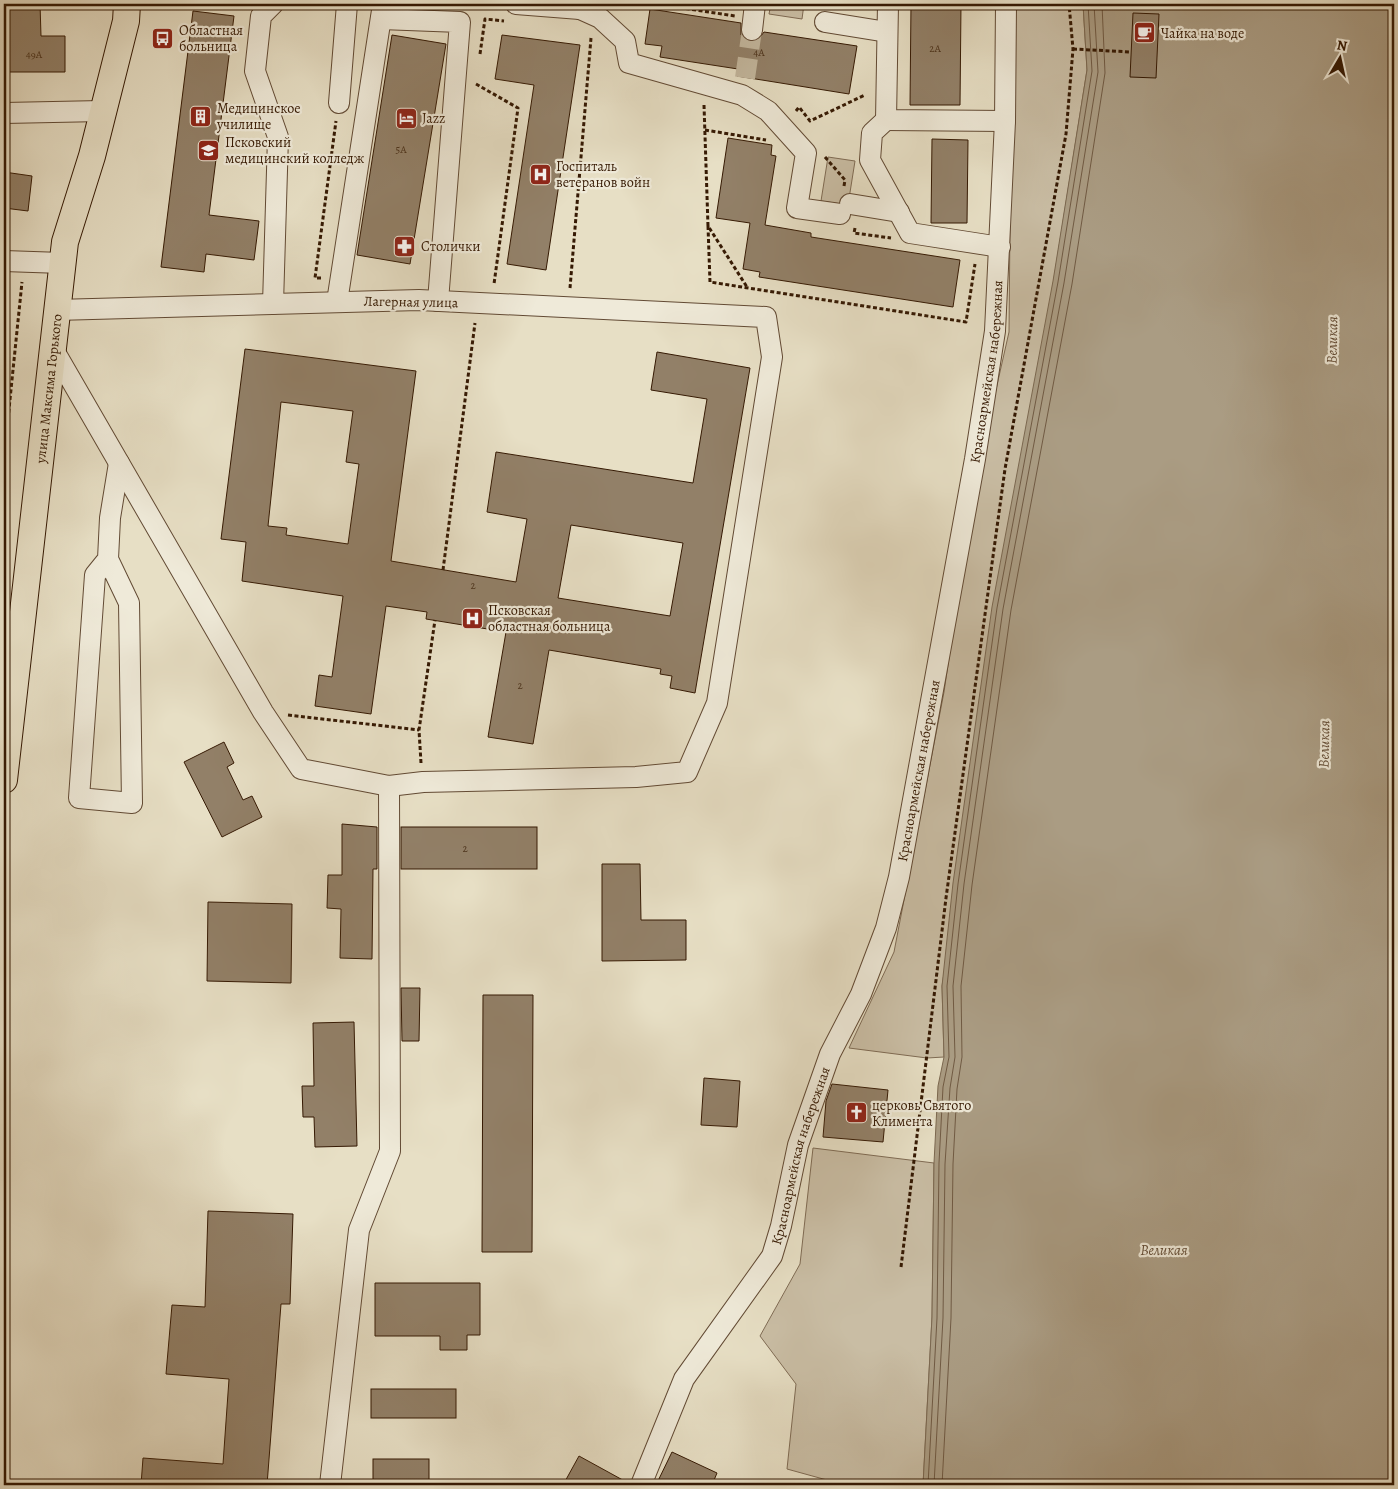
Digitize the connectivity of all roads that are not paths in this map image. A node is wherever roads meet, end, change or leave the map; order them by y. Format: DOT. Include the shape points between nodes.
graph roads {
  1 [pos="127,4"];
  2 [pos="273,4"];
  3 [pos="347,4"];
  4 [pos="516,4"];
  5 [pos="888,4"];
  6 [pos="1006,4"];
  7 [pos="580,6"];
  8 [pos="382,11"];
  9 [pos="825,22"];
  10 [pos="887,32"];
  11 [pos="339,103"];
  12 [pos="102,111"];
  13 [pos="4,112"];
  14 [pos="886,120"];
  15 [pos="1005,121"];
  16 [pos="899,212"];
  17 [pos="1000,247"];
  18 [pos="4,261"];
  19 [pos="62,263"];
  20 [pos="438,301"];
  21 [pos="337,302"];
  22 [pos="273,304"];
  23 [pos="56,310"];
  24 [pos="52,347"];
  25 [pos="119,463"];
  26 [pos="108,559"];
  27 [pos="4,780"];
  28 [pos="389,786"];
  29 [pos="330,1485"];
  30 [pos="641,1485"];
  1 -- 12 [label="main road, улица Максима Горького" via="126,21"];
  2 -- 22 [label="street" via="261,16 255,71 278,137"];
  3 -- 11 [label="street"];
  4 -- 7 [label="street"];
  5 -- 10 [label="street"];
  6 -- 15 [label="street, Красноармейская набережная"];
  7 -- 16 [label="street" via="600,18 625,41 629,63 703,84 744,86 806,153 797,208"];
  8 -- 20 [label="street" via="460,22"];
  8 -- 21 [label="street"];
  9 -- 10 [label="street"];
  10 -- 14 [label="street"];
  12 -- 13 [label="street"];
  12 -- 19 [label="main road, улица Максима Горького"];
  14 -- 15 [label="street"];
  14 -- 16 [label="street" via="872,133 870,160"];
  15 -- 17 [label="street, Красноармейская набережная"];
  16 -- 17 [label="street" via="910,233"];
  17 -- 30 [label="street, Красноармейская набережная" via="995,331 975,458 899,877 886,928 861,994 830,1054 798,1145 772,1256 684,1379"];
  18 -- 19 [label="street"];
  19 -- 23 [label="main road, улица Максима Горького"];
  20 -- 21 [label="street, Лагерная улица"];
  20 -- 28 [label="street, Лагерная улица" via="766,317 772,357 716,703 687,772 636,777 423,782"];
  21 -- 22 [label="street, Лагерная улица"];
  22 -- 23 [label="street, Лагерная улица"];
  23 -- 24 [label="main road, улица Максима Горького"];
  24 -- 25 [label="street"];
  24 -- 27 [label="main road, улица Максима Горького"];
  25 -- 26 [label="street" via="110,518"];
  25 -- 28 [label="street" via="263,712 301,769"];
  26 -- 26 [label="street" via="129,603 132,803 79,798 95,575"];
  28 -- 29 [label="street" via="390,1151 359,1230"];
}
